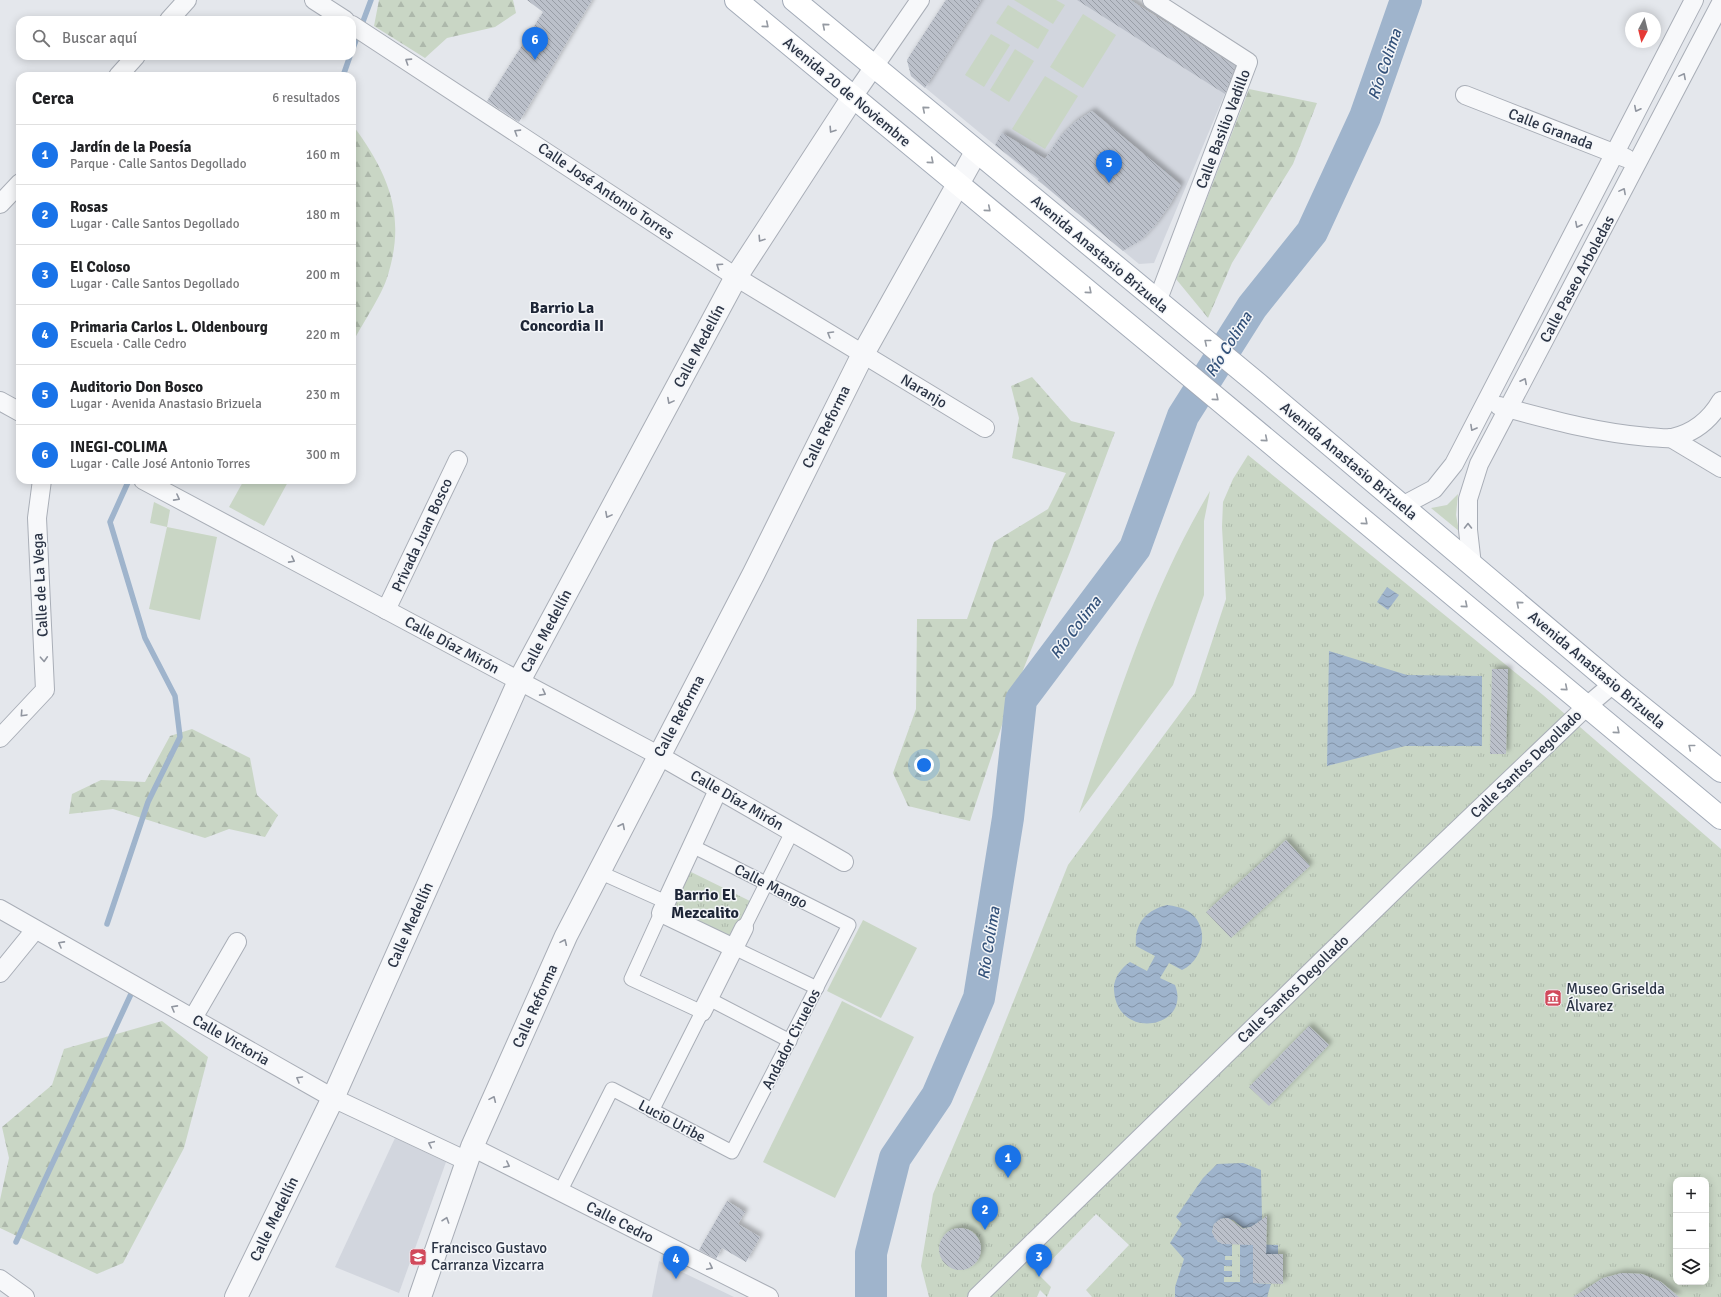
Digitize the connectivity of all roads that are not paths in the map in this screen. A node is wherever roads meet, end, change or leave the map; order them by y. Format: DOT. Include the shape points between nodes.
graph roads {
  1 [pos="187,0"];
  2 [pos="314,0"];
  3 [pos="736,0"];
  4 [pos="794,0"];
  5 [pos="920,0"];
  6 [pos="1152,0"];
  7 [pos="1693,0"];
  8 [pos="1720,8"];
  9 [pos="173,16"];
  10 [pos="339,16"];
  11 [pos="356,27"];
  12 [pos="132,60"];
  13 [pos="874,67"];
  14 [pos="122,72"];
  15 [pos="1465,95"];
  16 [pos="853,97"];
  17 [pos="976,152"];
  18 [pos="1615,154"];
  19 [pos="1637,163"];
  20 [pos="958,184"];
  21 [pos="16,187"];
  22 [pos="1590,202"];
  23 [pos="0,204"];
  24 [pos="1611,212"];
  25 [pos="736,277"];
  26 [pos="1164,308"];
  27 [pos="863,354"];
  28 [pos="0,401"];
  29 [pos="1721,401"];
  30 [pos="1487,402"];
  31 [pos="1509,408"];
  32 [pos="16,410"];
  33 [pos="985,428"];
  34 [pos="1671,438"];
  35 [pos="458,460"];
  36 [pos="1721,468"];
  37 [pos="41,484"];
  38 [pos="150,484"];
  39 [pos="1402,506"];
  40 [pos="1472,565"];
  41 [pos="386,610"];
  42 [pos="519,681"];
  43 [pos="1613,684"];
  44 [pos="1587,706"];
  45 [pos="0,738"];
  46 [pos="658,755"];
  47 [pos="1721,771"];
  48 [pos="718,790"];
  49 [pos="1721,818"];
  50 [pos="792,832"];
  51 [pos="692,846"];
  52 [pos="844,862"];
  53 [pos="599,872"];
  54 [pos="766,883"];
  55 [pos="664,908"];
  56 [pos="0,910"];
  57 [pos="850,925"];
  58 [pos="744,928"];
  59 [pos="35,930"];
  60 [pos="237,942"];
  61 [pos="734,948"];
  62 [pos="0,973"];
  63 [pos="817,988"];
  64 [pos="705,1005"];
  65 [pos="193,1018"];
  66 [pos="790,1041"];
  67 [pos="333,1098"];
  68 [pos="652,1111"];
  69 [pos="732,1152"];
  70 [pos="469,1154"];
  71 [pos="560,1192"];
  72 [pos="0,1279"];
  73 [pos="25,1297"];
  74 [pos="236,1297"];
  75 [pos="420,1297"];
  76 [pos="769,1297"];
  77 [pos="977,1297"];
  1 -- 9 [label="street"];
  2 -- 10 [label="street"];
  3 -- 16 [label="main road, Avenida 20 de Noviembre, one-way"];
  13 -- 4 [label="main road, one-way"];
  5 -- 13 [label="street, Calle Medellín"];
  6 -- 26 [label="street, Calle Basilio Vadillo" via="1248,62"];
  7 -- 8 [label="street"];
  7 -- 18 [label="street, Calle Paseo Arboledas, one-way"];
  19 -- 8 [label="street, Calle Paseo Arboledas, one-way"];
  25 -- 11 [label="street, Calle José Antonio Torres, one-way"];
  12 -- 14 [label="street"];
  13 -- 16 [label="street, Calle Medellín"];
  17 -- 13 [label="main road, one-way"];
  15 -- 18 [label="street, Calle Granada"];
  16 -- 20 [label="main road, Avenida 20 de Noviembre, one-way"];
  16 -- 25 [label="street, Calle Medellín, one-way"];
  17 -- 20 [label="street, Calle Reforma"];
  17 -- 26 [label="main road, Avenida Anastasio Brizuela"];
  18 -- 19 [label="street, Calle Granada"];
  18 -- 22 [label="street, Calle Paseo Arboledas"];
  24 -- 19 [label="street, Calle Paseo Arboledas, one-way"];
  20 -- 27 [label="street, Calle Reforma"];
  20 -- 44 [label="main road, one-way"];
  21 -- 23 [label="street"];
  22 -- 24 [label="street"];
  22 -- 30 [label="street, Calle Paseo Arboledas, one-way"];
  31 -- 24 [label="street, Calle Paseo Arboledas, one-way"];
  27 -- 25 [label="street, Calle José Antonio Torres, one-way"];
  25 -- 42 [label="street, Calle Medellín, one-way"];
  39 -- 26 [label="main road, Avenida Anastasio Brizuela, one-way"];
  27 -- 33 [label="street, Naranjo"];
  27 -- 46 [label="street, Calle Reforma" via="754,573"];
  28 -- 32 [label="street"];
  29 -- 34 [label="street" via="1699,427"];
  30 -- 31 [label="street"];
  30 -- 39 [label="street, Calle Paseo Arboledas, one-way" via="1448,474 1434,488"];
  31 -- 34 [label="street" via="1622,435"];
  40 -- 31 [label="street, Calle Paseo Arboledas, one-way" via="1468,499 1479,464"];
  34 -- 36 [label="street"];
  35 -- 41 [label="street, Privada Juan Bosco"];
  37 -- 45 [label="street, Calle de La Vega, one-way" via="37,518 45,690"];
  38 -- 41 [label="street, Calle Díaz Mirón, one-way"];
  39 -- 40 [label="main road, Avenida Anastasio Brizuela"];
  43 -- 40 [label="main road, Avenida Anastasio Brizuela, one-way"];
  41 -- 42 [label="street, Calle Díaz Mirón"];
  42 -- 46 [label="street, Calle Díaz Mirón, one-way"];
  42 -- 67 [label="street, Calle Medellín"];
  43 -- 44 [label="street, Calle Santos Degollado"];
  47 -- 43 [label="main road, Avenida Anastasio Brizuela, one-way"];
  44 -- 49 [label="main road, one-way"];
  44 -- 77 [label="street, Calle Santos Degollado"];
  46 -- 48 [label="street, Calle Díaz Mirón"];
  53 -- 46 [label="street, Calle Reforma, one-way"];
  48 -- 50 [label="street, Calle Díaz Mirón"];
  48 -- 51 [label="street"];
  50 -- 52 [label="street, Calle Díaz Mirón"];
  50 -- 54 [label="street"];
  51 -- 54 [label="street, Calle Mango"];
  51 -- 55 [label="street"];
  53 -- 55 [label="street"];
  70 -- 53 [label="street, Calle Reforma, one-way" via="566,936"];
  54 -- 57 [label="street, Calle Mango"];
  54 -- 58 [label="street"];
  55 -- 61 [label="street"];
  55 -- 64 [label="street" via="631,979"];
  56 -- 59 [label="street, Calle Victoria"];
  57 -- 63 [label="street, Andador Ciruelos"];
  58 -- 61 [label="street"];
  59 -- 62 [label="street"];
  65 -- 59 [label="street, Calle Victoria, one-way"];
  60 -- 65 [label="street"];
  61 -- 63 [label="street"];
  61 -- 64 [label="street"];
  63 -- 66 [label="street, Andador Ciruelos"];
  64 -- 66 [label="street"];
  64 -- 68 [label="street"];
  67 -- 65 [label="street, Calle Victoria, one-way"];
  66 -- 69 [label="street, Andador Ciruelos"];
  70 -- 67 [label="street, Calle Victoria, one-way"];
  67 -- 74 [label="street, Calle Medellín"];
  68 -- 69 [label="street, Lucio Uribe"];
  68 -- 71 [label="street, Lucio Uribe" via="612,1089"];
  70 -- 71 [label="street, Calle Cedro, one-way"];
  75 -- 70 [label="street, Calle Reforma, one-way"];
  71 -- 76 [label="street, Calle Cedro, one-way"];
  72 -- 73 [label="street"];
}
